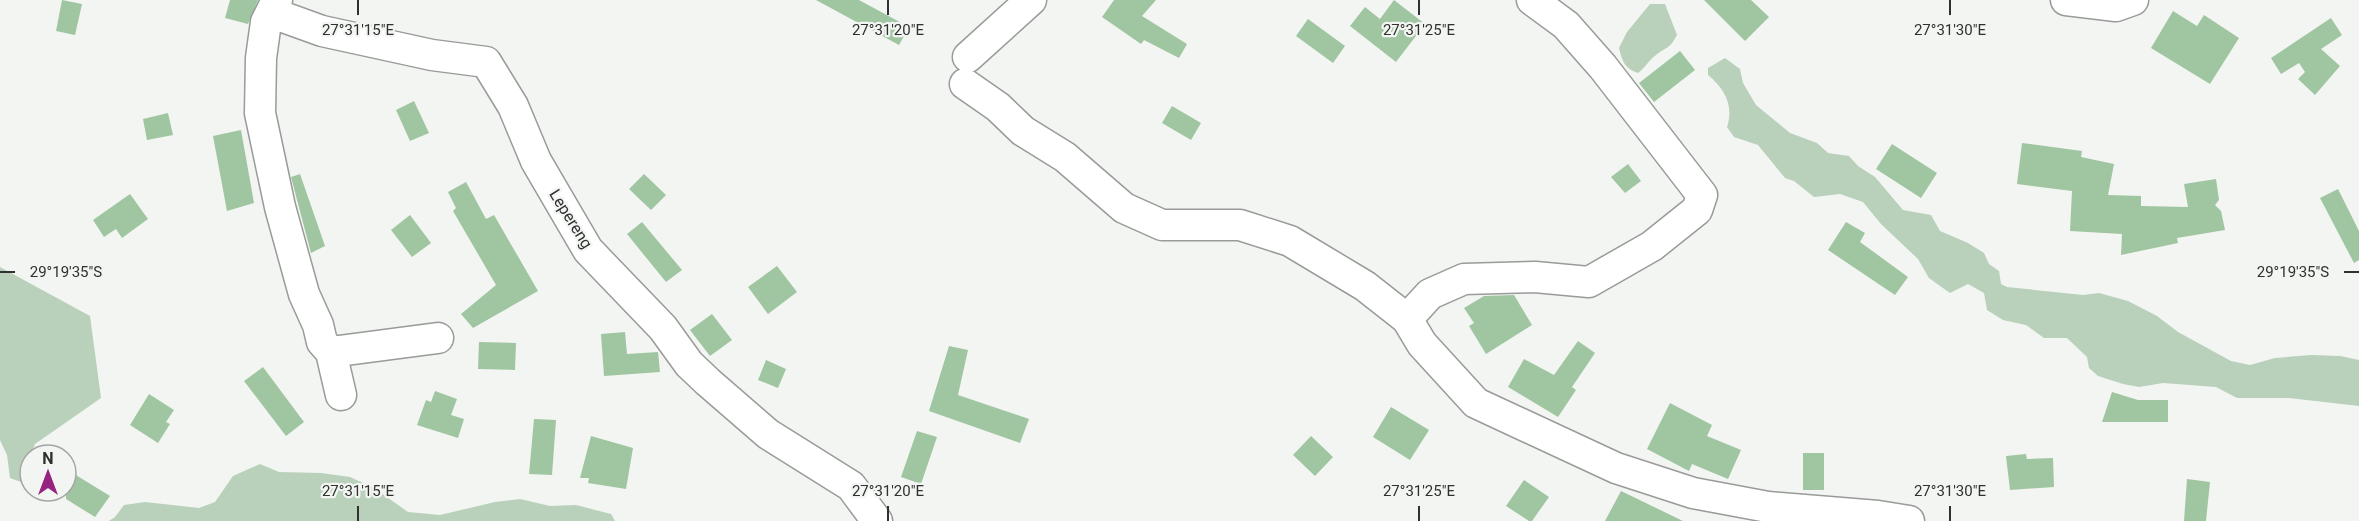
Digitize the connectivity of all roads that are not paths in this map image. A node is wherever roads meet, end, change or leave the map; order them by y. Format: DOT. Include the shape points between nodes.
graph roads {
  1 [pos="1031,0"];
  2 [pos="1532,0"];
  3 [pos="2066,0"];
  4 [pos="2133,0"];
  5 [pos="274,6"];
  6 [pos="1407,319"];
  7 [pos="438,339"];
  8 [pos="331,352"];
  9 [pos="341,395"];
  10 [pos="877,521"];
  11 [pos="1909,521"];
  1 -- 6 [label="street" via="967,70 1023,131 1065,158 1124,208 1162,225 1240,225 1290,241 1365,286"];
  2 -- 6 [label="street" via="1566,25 1659,137 1702,195 1698,210 1652,246 1589,282 1535,277 1464,279 1430,294"];
  3 -- 4 [label="street" via="2116,6"];
  5 -- 8 [label="street" via="266,22 261,58 260,113 304,294 322,342"];
  5 -- 10 [label="street, Lepereng" via="322,32 486,62 588,250 663,328 689,364 708,382 768,434 851,486"];
  6 -- 11 [label="street" via="1422,344 1476,403 1616,468 1692,493 1768,507"];
  7 -- 8 [label="street"];
  8 -- 9 [label="street"];
}
